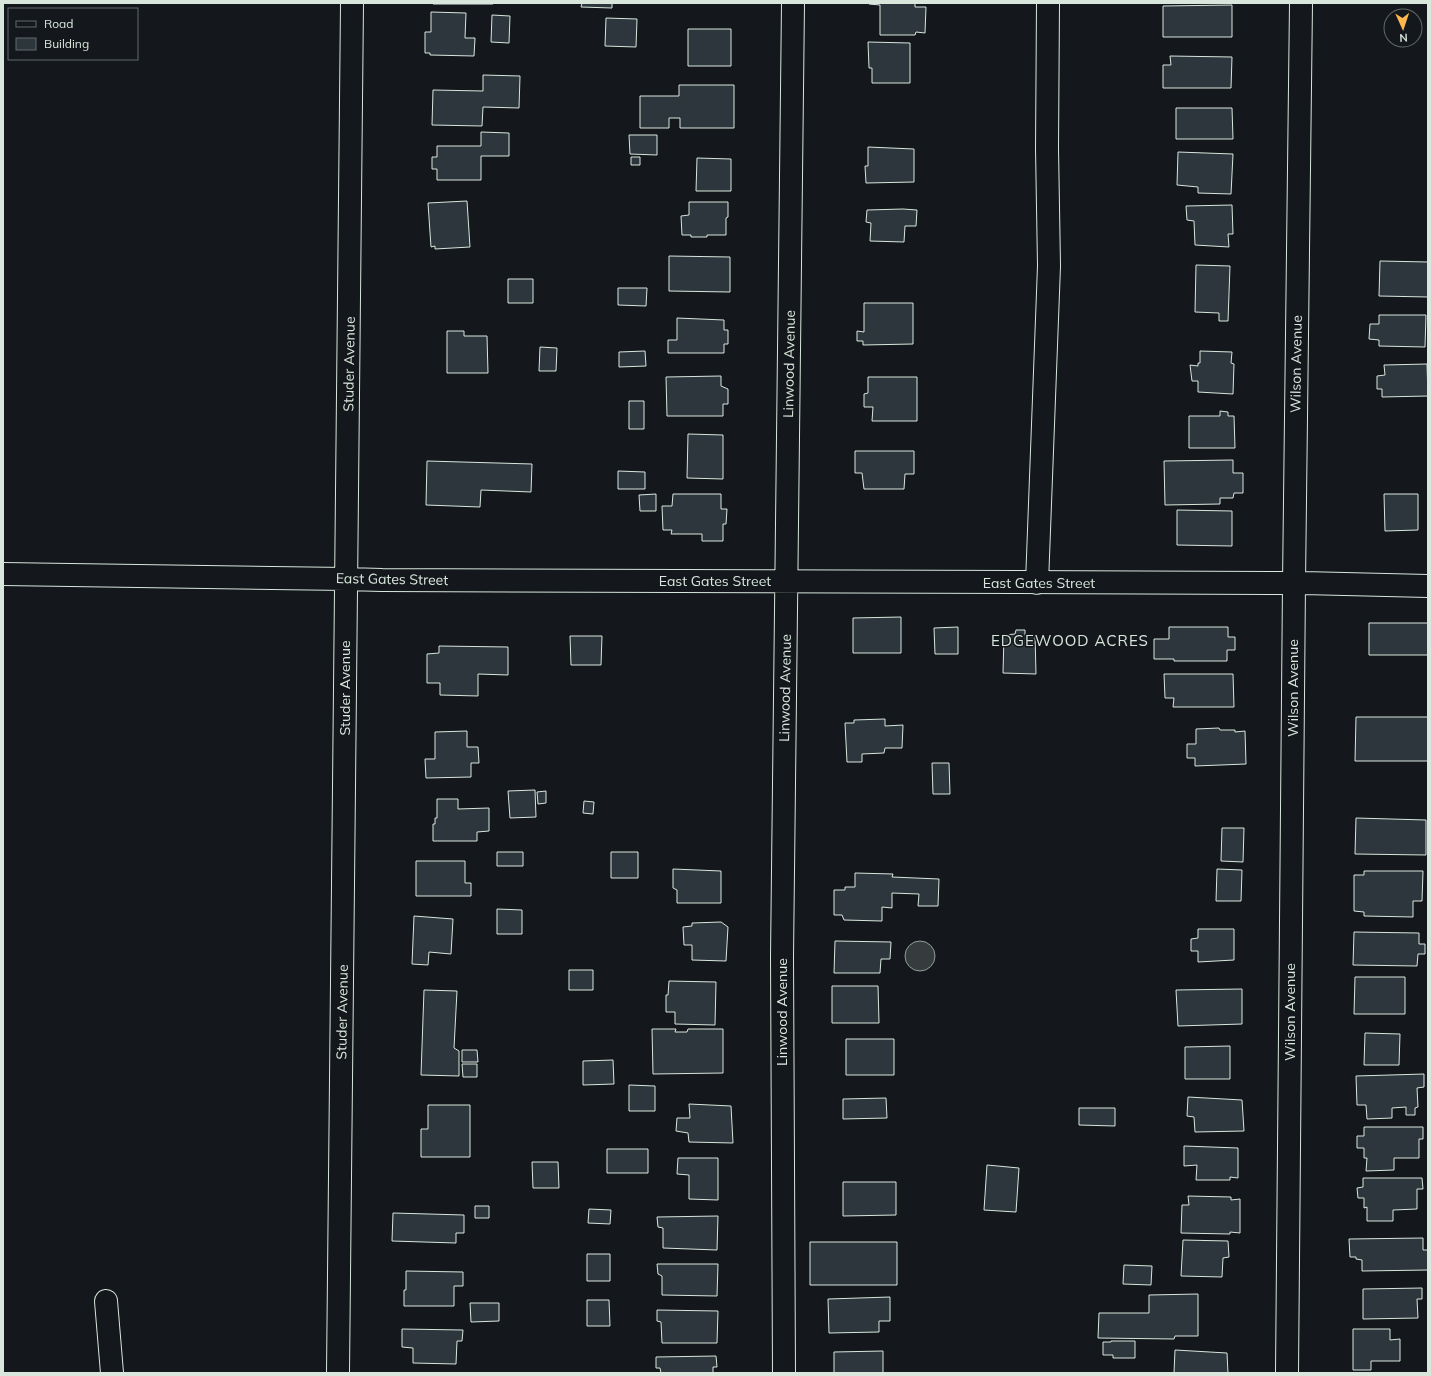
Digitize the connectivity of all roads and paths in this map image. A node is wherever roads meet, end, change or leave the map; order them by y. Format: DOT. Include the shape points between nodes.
graph roads {
  1 [pos="352,3"];
  2 [pos="793,3"];
  3 [pos="1048,3"];
  4 [pos="1301,3"];
  5 [pos="3,574"];
  6 [pos="346,578"];
  7 [pos="786,581"];
  8 [pos="1037,583"];
  9 [pos="1294,583"];
  10 [pos="1428,586"];
  11 [pos="106,1302"];
  12 [pos="112,1373"];
  13 [pos="338,1373"];
  14 [pos="784,1373"];
  15 [pos="1287,1373"];
  1 -- 6 [label="street, Studer Avenue"];
  2 -- 7 [label="street, Linwood Avenue"];
  3 -- 8 [label="street" via="1049,266"];
  4 -- 9 [label="street, Wilson Avenue"];
  5 -- 6 [label="street, East Gates Street"];
  6 -- 7 [label="street, East Gates Street"];
  6 -- 13 [label="street, Studer Avenue"];
  7 -- 8 [label="street, East Gates Street"];
  7 -- 14 [label="street, Linwood Avenue" via="782,957"];
  8 -- 9 [label="street, East Gates Street"];
  9 -- 10 [label="street, East Gates Street"];
  9 -- 15 [label="street, Wilson Avenue"];
  11 -- 12 [label="street"];
}
